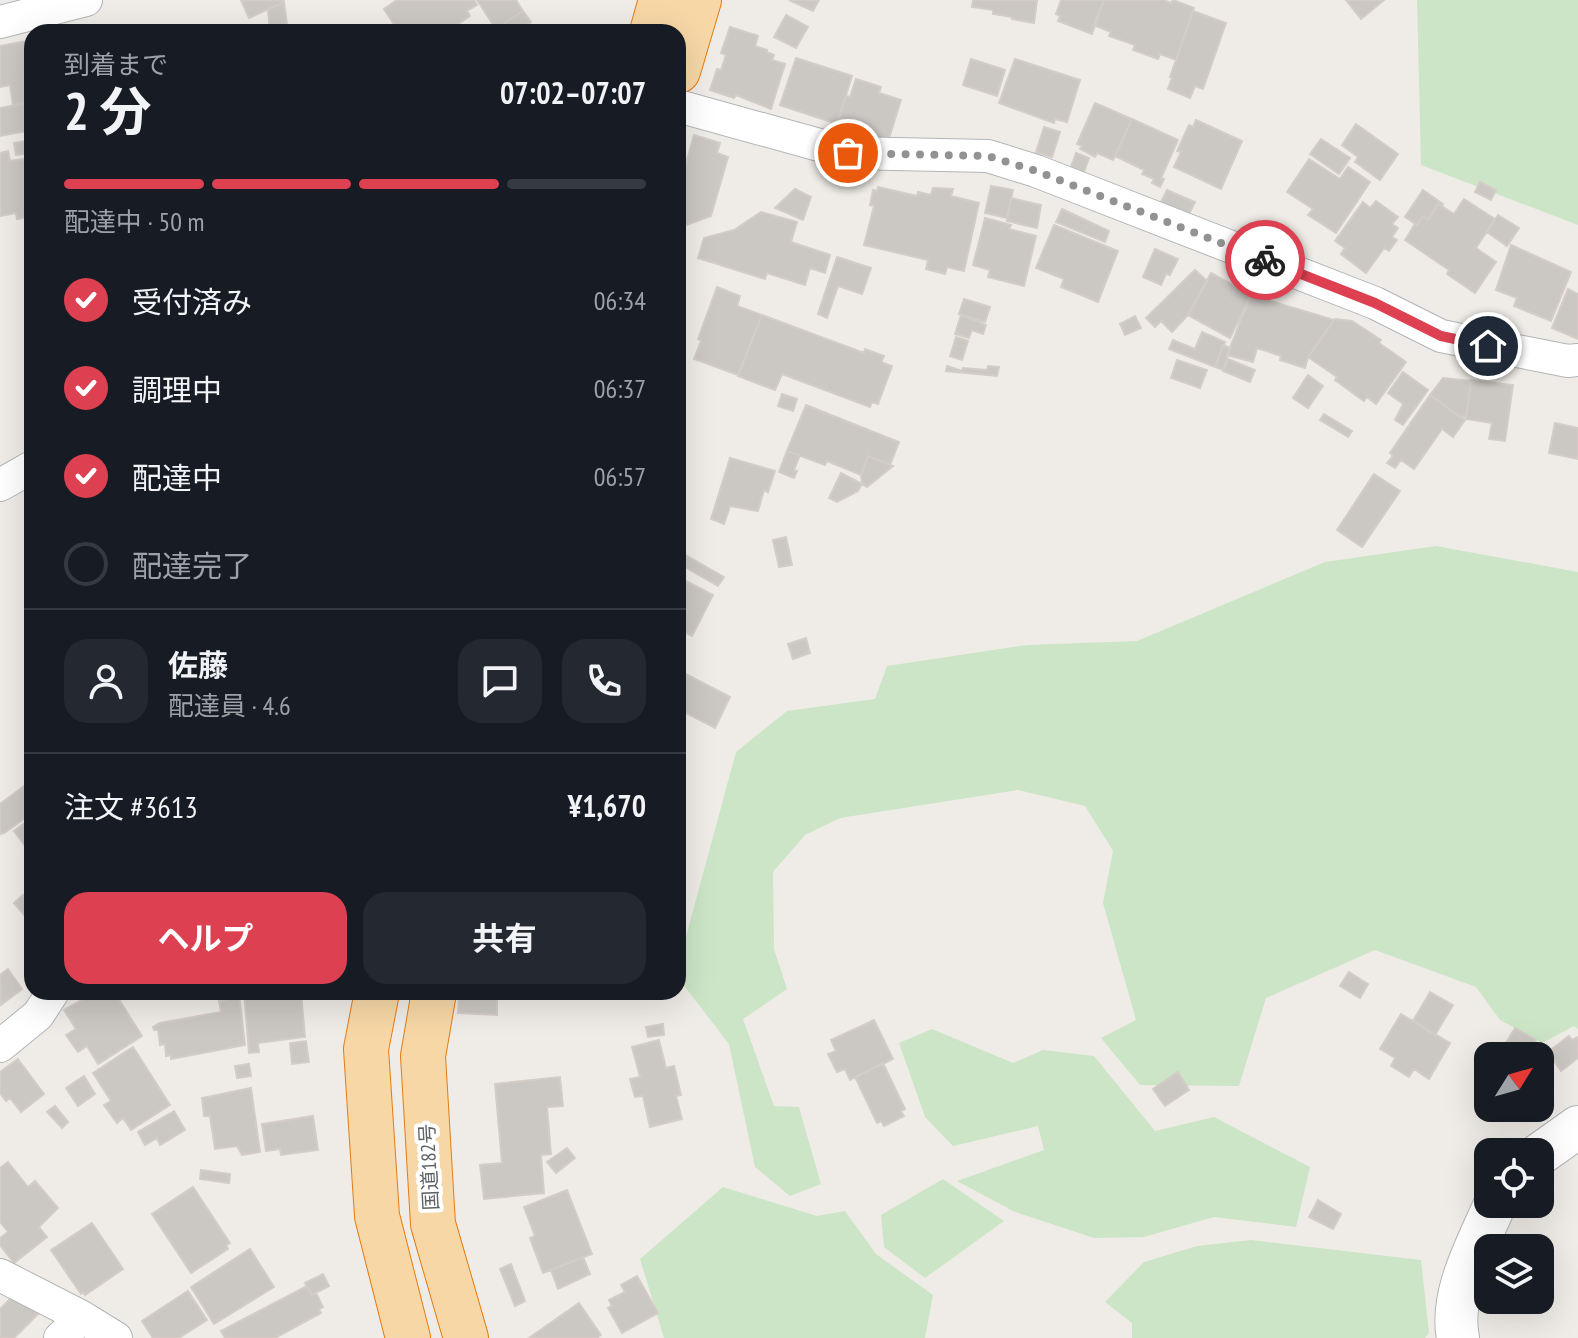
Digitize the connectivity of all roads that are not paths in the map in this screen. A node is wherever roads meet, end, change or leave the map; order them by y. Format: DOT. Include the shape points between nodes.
graph roads {
  1 [pos="86,0"];
  2 [pos="661,0"];
  3 [pos="699,0"];
  4 [pos="0,22"];
  5 [pos="654,24"];
  6 [pos="686,44"];
  7 [pos="686,108"];
  8 [pos="1578,360"];
  9 [pos="24,472"];
  10 [pos="0,485"];
  11 [pos="48,1000"];
  12 [pos="375,1000"];
  13 [pos="433,1000"];
  14 [pos="0,1046"];
  15 [pos="1578,1127"];
  16 [pos="1554,1144"];
  17 [pos="1489,1218"];
  18 [pos="0,1275"];
  19 [pos="71,1327"];
  20 [pos="116,1338"];
  21 [pos="408,1338"];
  22 [pos="466,1338"];
  23 [pos="1458,1338"];
  1 -- 4 [label="street"];
  2 -- 5 [label="highway"];
  3 -- 6 [label="highway"];
  7 -- 8 [label="street" via="848,153 988,156 1375,303 1441,336"];
  9 -- 10 [label="street"];
  11 -- 14 [label="street" via="38,1015"];
  12 -- 21 [label="highway" via="366,1049 377,1216"];
  13 -- 22 [label="highway, 国道182号" via="423,1056 433,1224"];
  15 -- 16 [label="street"];
  17 -- 23 [label="street" via="1459,1298"];
  18 -- 19 [label="street"];
  19 -- 20 [label="street"];
}
